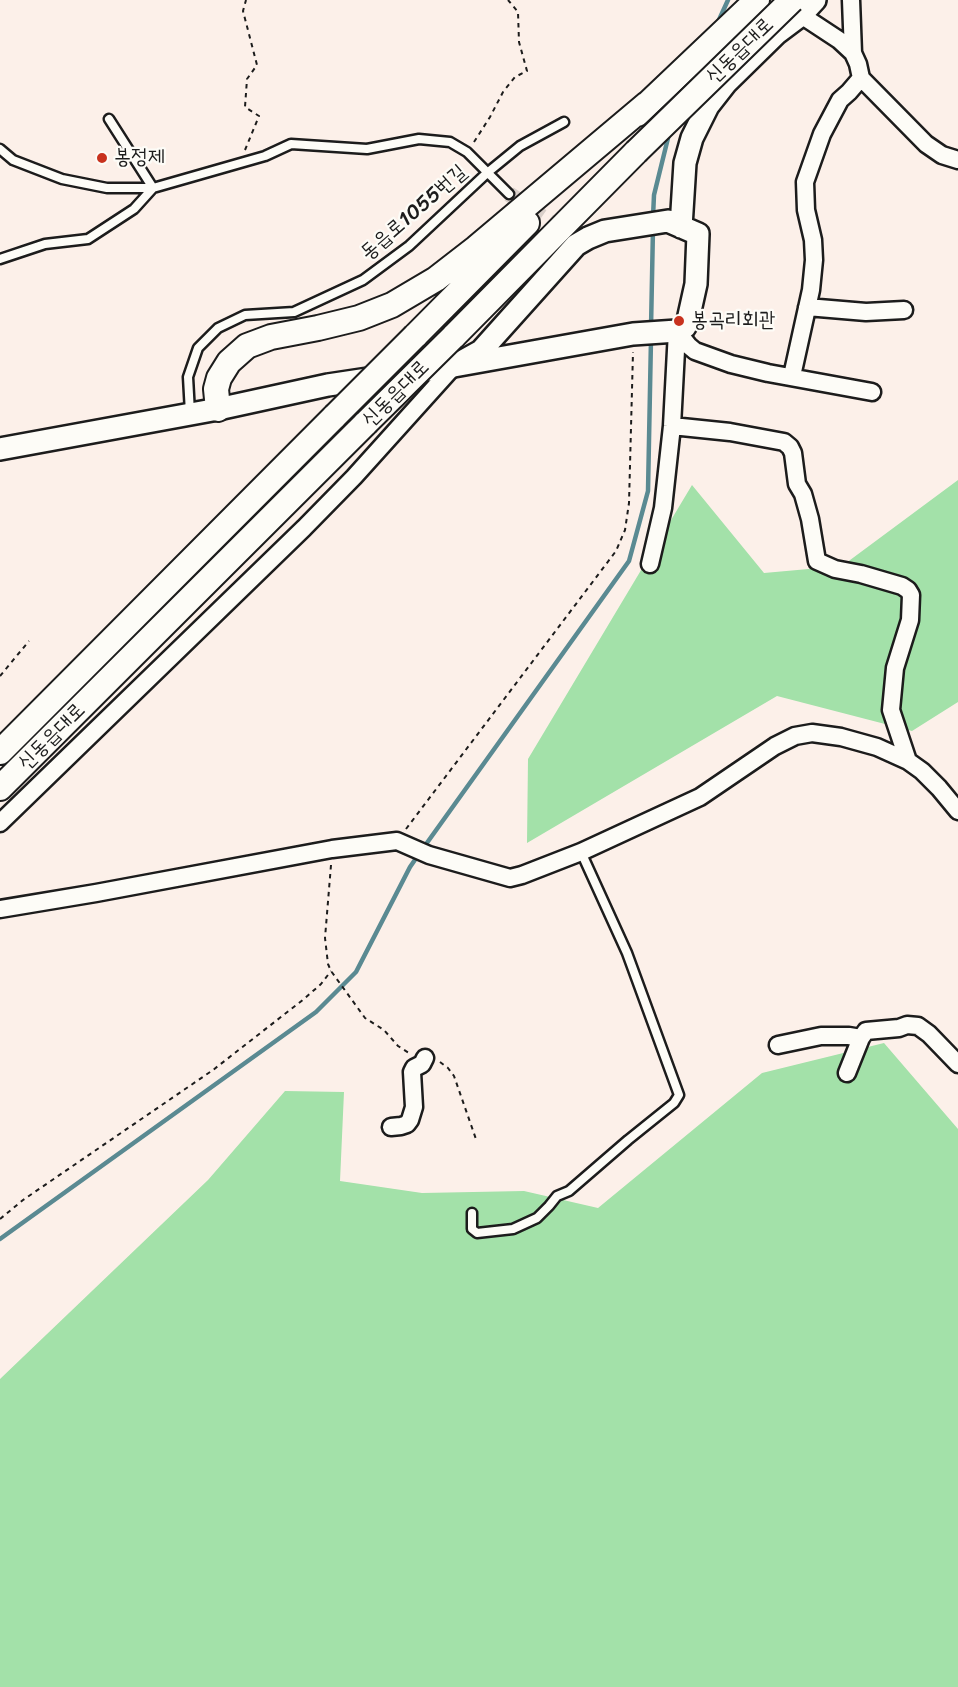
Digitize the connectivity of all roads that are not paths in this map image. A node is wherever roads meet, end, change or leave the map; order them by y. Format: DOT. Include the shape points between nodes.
graph roads {
  1 [pos="757,0"];
  2 [pos="851,0"];
  3 [pos="803,5"];
  4 [pos="853,53"];
  5 [pos="861,78"];
  6 [pos="647,104"];
  7 [pos="109,119"];
  8 [pos="564,122"];
  9 [pos="0,149"];
  10 [pos="958,160"];
  11 [pos="487,173"];
  12 [pos="153,188"];
  13 [pos="509,194"];
  14 [pos="674,224"];
  15 [pos="0,259"];
  16 [pos="807,307"];
  17 [pos="904,310"];
  18 [pos="673,331"];
  19 [pos="454,366"];
  20 [pos="792,376"];
  21 [pos="872,392"];
  22 [pos="218,409"];
  23 [pos="190,413"];
  24 [pos="672,426"];
  25 [pos="0,449"];
  26 [pos="650,564"];
  27 [pos="0,752"];
  28 [pos="909,761"];
  29 [pos="0,788"];
  30 [pos="958,811"];
  31 [pos="0,823"];
  32 [pos="581,852"];
  33 [pos="0,909"];
  34 [pos="861,1038"];
  35 [pos="778,1045"];
  36 [pos="425,1058"];
  37 [pos="958,1064"];
  38 [pos="847,1073"];
  39 [pos="391,1127"];
  40 [pos="472,1214"];
  1 -- 6 [label="main road, 신동읍대로"];
  2 -- 4 [label="street"];
  3 -- 4 [label="street"];
  3 -- 14 [label="street" via="708,106 692,138"];
  3 -- 29 [label="main road, 신동읍대로, bridge" via="636,152"];
  4 -- 5 [label="street"];
  5 -- 10 [label="street" via="926,144"];
  5 -- 16 [label="street" via="840,100 822,134 805,182 806,210 814,244"];
  6 -- 22 [label="main road" via="436,279 392,305 359,318 247,346 229,362 219,378"];
  6 -- 27 [label="main road, 신동읍대로, bridge"];
  7 -- 12 [label="lane"];
  8 -- 11 [label="lane, 동읍로1055번길" via="520,146"];
  9 -- 12 [label="lane, 동읍로1055번길" via="13,160 62,179 107,188"];
  11 -- 12 [label="lane, 동읍로1055번길" via="467,152 450,142 419,139 367,149 291,144 265,156"];
  11 -- 13 [label="lane, 동읍로1055번길"];
  11 -- 23 [label="lane, 동읍로1055번길" via="409,246 363,280 294,312 245,315 218,328 198,348 188,377"];
  12 -- 15 [label="lane" via="134,209 88,239 45,244"];
  14 -- 18 [label="street" via="698,234 698,246 696,284 688,321 686,327"];
  14 -- 19 [label="street" via="570,238 481,351"];
  16 -- 17 [label="street" via="866,312"];
  16 -- 20 [label="street"];
  18 -- 19 [label="street"];
  18 -- 20 [label="street" via="708,356"];
  18 -- 24 [label="street"];
  19 -- 22 [label="street" via="328,385"];
  19 -- 31 [label="street" via="304,528"];
  20 -- 21 [label="street"];
  22 -- 23 [label="street"];
  23 -- 25 [label="street"];
  24 -- 26 [label="street" via="663,507"];
  24 -- 28 [label="street" via="784,442 793,453 817,561 908,590 910,620 895,669 891,710"];
  28 -- 30 [label="street"];
  28 -- 32 [label="street" via="841,737 812,733 795,736 700,797"];
  32 -- 33 [label="street" via="510,878 400,843 332,849"];
  32 -- 40 [label="lane" via="627,954 679,1095 569,1191 557,1196 537,1218 513,1229 477,1233 472,1229"];
  34 -- 35 [label="street" via="821,1036"];
  34 -- 37 [label="street" via="866,1031 918,1026"];
  34 -- 38 [label="street"];
  36 -- 39 [label="street" via="412,1072 414,1107 410,1120"];
}
